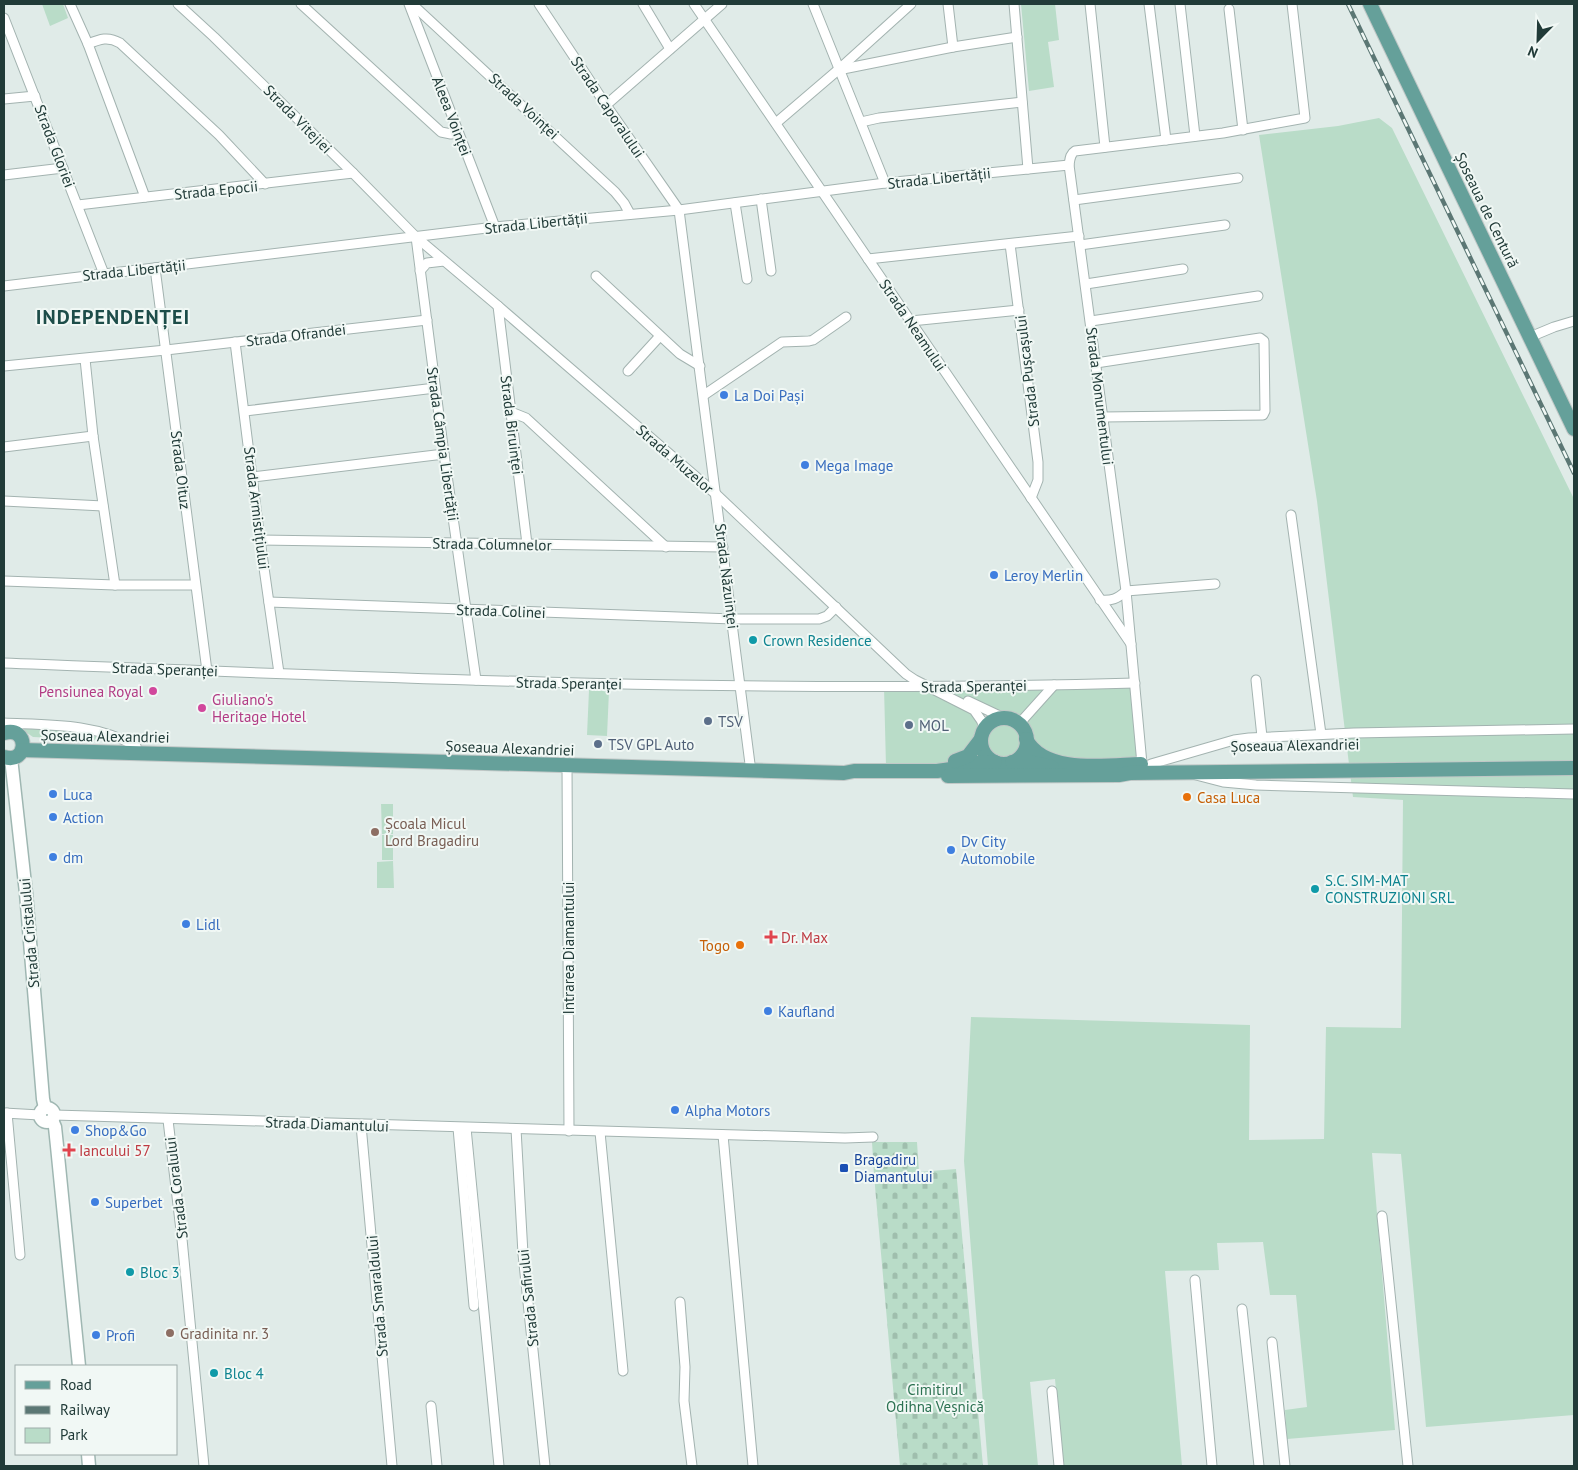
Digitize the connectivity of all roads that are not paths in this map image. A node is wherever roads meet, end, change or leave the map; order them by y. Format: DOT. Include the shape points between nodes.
graph roads {
  1 [pos="70,4"];
  2 [pos="178,4"];
  3 [pos="301,4"];
  4 [pos="410,4"];
  5 [pos="539,4"];
  6 [pos="643,4"];
  7 [pos="694,4"];
  8 [pos="722,4"];
  9 [pos="813,4"];
  10 [pos="911,4"];
  11 [pos="948,4"];
  12 [pos="1014,4"];
  13 [pos="1090,4"];
  14 [pos="1149,4"];
  15 [pos="1180,4"];
  16 [pos="1292,4"];
  17 [pos="1370,4"];
  18 [pos="1229,9"];
  19 [pos="4,18"];
  20 [pos="704,19"];
  21 [pos="7,34"];
  22 [pos="1017,37"];
  23 [pos="88,44"];
  24 [pos="953,47"];
  25 [pos="670,49"];
  26 [pos="838,70"];
  27 [pos="36,96"];
  28 [pos="4,99"];
  29 [pos="1022,102"];
  30 [pos="606,105"];
  31 [pos="861,122"];
  32 [pos="776,123"];
  33 [pos="1243,130"];
  34 [pos="458,133"];
  35 [pos="1195,136"];
  36 [pos="1166,140"];
  37 [pos="1105,147"];
  38 [pos="1069,165"];
  39 [pos="63,168"];
  40 [pos="1028,169"];
  41 [pos="353,173"];
  42 [pos="4,174"];
  43 [pos="1238,178"];
  44 [pos="886,183"];
  45 [pos="265,184"];
  46 [pos="822,192"];
  47 [pos="145,197"];
  48 [pos="761,200"];
  49 [pos="1074,200"];
  50 [pos="736,203"];
  51 [pos="78,205"];
  52 [pos="679,210"];
  53 [pos="630,214"];
  54 [pos="1225,225"];
  55 [pos="495,228"];
  56 [pos="416,237"];
  57 [pos="1080,240"];
  58 [pos="1010,244"];
  59 [pos="868,259"];
  60 [pos="444,261"];
  61 [pos="154,268"];
  62 [pos="1183,269"];
  63 [pos="420,271"];
  64 [pos="771,271"];
  65 [pos="104,274"];
  66 [pos="596,276"];
  67 [pos="747,279"];
  68 [pos="1086,284"];
  69 [pos="4,286"];
  70 [pos="1258,296"];
  71 [pos="498,306"];
  72 [pos="1019,310"];
  73 [pos="846,317"];
  74 [pos="427,320"];
  75 [pos="911,321"];
  76 [pos="1091,321"];
  77 [pos="1574,321"];
  78 [pos="660,336"];
  79 [pos="1530,337"];
  80 [pos="235,342"];
  81 [pos="166,350"];
  82 [pos="85,359"];
  83 [pos="1096,363"];
  84 [pos="4,366"];
  85 [pos="700,366"];
  86 [pos="628,371"];
  87 [pos="435,388"];
  88 [pos="704,395"];
  89 [pos="245,411"];
  90 [pos="511,412"];
  91 [pos="1103,417"];
  92 [pos="1574,430"];
  93 [pos="93,436"];
  94 [pos="4,447"];
  95 [pos="444,454"];
  96 [pos="253,477"];
  97 [pos="717,495"];
  98 [pos="1032,498"];
  99 [pos="4,501"];
  100 [pos="103,506"];
  101 [pos="1291,515"];
  102 [pos="260,540"];
  103 [pos="457,543"];
  104 [pos="527,544"];
  105 [pos="666,546"];
  106 [pos="723,547"];
  107 [pos="4,581"];
  108 [pos="1215,584"];
  109 [pos="115,585"];
  110 [pos="196,585"];
  111 [pos="1126,591"];
  112 [pos="1100,600"];
  113 [pos="269,602"];
  114 [pos="836,607"];
  115 [pos="466,610"];
  116 [pos="733,619"];
  117 [pos="1132,647"];
  118 [pos="4,663"];
  119 [pos="206,671"];
  120 [pos="279,673"];
  121 [pos="476,680"];
  122 [pos="1256,680"];
  123 [pos="1135,683"];
  124 [pos="1054,685"];
  125 [pos="740,687"];
  126 [pos="928,687"];
  127 [pos="1004,718"];
  128 [pos="4,723"];
  129 [pos="1019,724"];
  130 [pos="1574,728"];
  131 [pos="4,733"];
  132 [pos="983,734"];
  133 [pos="1321,734"];
  134 [pos="1262,737"];
  135 [pos="1026,739"];
  136 [pos="136,746"];
  137 [pos="15,752"];
  138 [pos="1574,758"];
  139 [pos="995,762"];
  140 [pos="1012,762"];
  141 [pos="750,764"];
  142 [pos="1146,764"];
  143 [pos="567,766"];
  144 [pos="1574,768"];
  145 [pos="844,773"];
  146 [pos="1130,773"];
  147 [pos="1189,773"];
  148 [pos="1574,794"];
  149 [pos="5,1113"];
  150 [pos="47,1116"];
  151 [pos="168,1120"];
  152 [pos="361,1125"];
  153 [pos="462,1128"];
  154 [pos="516,1129"];
  155 [pos="569,1131"];
  156 [pos="600,1132"];
  157 [pos="723,1135"];
  158 [pos="873,1137"];
  159 [pos="1382,1216"];
  160 [pos="65,1240"];
  161 [pos="20,1254"];
  162 [pos="1196,1280"];
  163 [pos="680,1302"];
  164 [pos="474,1306"];
  165 [pos="1242,1309"];
  166 [pos="1272,1342"];
  167 [pos="75,1365"];
  168 [pos="79,1365"];
  169 [pos="623,1371"];
  170 [pos="1052,1391"];
  171 [pos="432,1406"];
  172 [pos="204,1466"];
  173 [pos="392,1466"];
  174 [pos="437,1466"];
  175 [pos="499,1466"];
  176 [pos="545,1466"];
  177 [pos="692,1466"];
  178 [pos="753,1466"];
  179 [pos="1059,1466"];
  180 [pos="1212,1466"];
  181 [pos="1260,1466"];
  182 [pos="1285,1466"];
  183 [pos="1408,1466"];
  1 -- 23 [label="street"];
  2 -- 41 [label="street, Strada Vitejiei"];
  3 -- 34 [label="street" via="441,132"];
  4 -- 34 [label="street, Aleea Voinței"];
  4 -- 53 [label="street, Strada Voinței" via="615,192"];
  5 -- 30 [label="street, Strada Caporalului"];
  6 -- 25 [label="street"];
  7 -- 20 [label="street, Strada Neamului"];
  8 -- 20 [label="street"];
  9 -- 26 [label="street"];
  10 -- 26 [label="street"];
  11 -- 24 [label="street"];
  12 -- 22 [label="street"];
  13 -- 37 [label="street"];
  14 -- 36 [label="street"];
  15 -- 35 [label="street"];
  16 -- 33 [label="street" via="1305,118"];
  17 -- 79 [label="main road, Șoseaua de Centură"];
  18 -- 33 [label="street"];
  19 -- 21 [label="street, Strada Gloriei"];
  20 -- 25 [label="street"];
  20 -- 32 [label="street, Strada Neamului"];
  21 -- 27 [label="street, Strada Gloriei"];
  22 -- 24 [label="street"];
  22 -- 29 [label="street"];
  23 -- 45 [label="street" via="104,38 120,43 219,135"];
  23 -- 47 [label="street"];
  24 -- 26 [label="street"];
  25 -- 30 [label="street"];
  26 -- 31 [label="street"];
  26 -- 32 [label="street"];
  27 -- 28 [label="street"];
  27 -- 39 [label="street, Strada Gloriei"];
  29 -- 31 [label="street"];
  29 -- 40 [label="street"];
  30 -- 52 [label="street, Strada Caporalului"];
  31 -- 44 [label="street"];
  32 -- 46 [label="street, Strada Neamului"];
  33 -- 35 [label="street"];
  34 -- 55 [label="street, Aleea Voinței"];
  35 -- 36 [label="street"];
  36 -- 37 [label="street"];
  37 -- 38 [label="street, Strada Monumentului" via="1075,151"];
  38 -- 40 [label="street, Strada Libertății"];
  38 -- 49 [label="street, Strada Monumentului"];
  39 -- 42 [label="street"];
  39 -- 51 [label="street, Strada Gloriei"];
  40 -- 44 [label="street, Strada Libertății"];
  41 -- 45 [label="street, Strada Epocii"];
  41 -- 56 [label="street, Strada Vitejiei"];
  43 -- 49 [label="street"];
  44 -- 46 [label="street, Strada Libertății"];
  45 -- 47 [label="street, Strada Epocii"];
  46 -- 48 [label="street, Strada Libertății"];
  46 -- 59 [label="street, Strada Neamului"];
  47 -- 51 [label="street, Strada Epocii"];
  48 -- 50 [label="street, Strada Libertății"];
  48 -- 64 [label="street"];
  49 -- 57 [label="street, Strada Monumentului"];
  50 -- 52 [label="street, Strada Libertății"];
  50 -- 67 [label="street"];
  51 -- 65 [label="street, Strada Gloriei"];
  52 -- 53 [label="street, Strada Libertății"];
  52 -- 85 [label="street, Strada Năzuinței"];
  53 -- 55 [label="street, Strada Libertății"];
  54 -- 57 [label="street"];
  55 -- 56 [label="street, Strada Libertății"];
  56 -- 60 [label="street, Strada Muzelor"];
  56 -- 61 [label="street, Strada Libertății"];
  56 -- 63 [label="street, Strada Câmpia Libertății"];
  57 -- 58 [label="street"];
  57 -- 68 [label="street, Strada Monumentului"];
  58 -- 59 [label="street"];
  58 -- 72 [label="street, Strada Pușcașului"];
  59 -- 75 [label="street, Strada Neamului"];
  60 -- 63 [label="street" via="427,264"];
  60 -- 71 [label="street, Strada Muzelor"];
  61 -- 65 [label="street, Strada Libertății"];
  61 -- 81 [label="street, Strada Oituz"];
  62 -- 68 [label="street"];
  63 -- 74 [label="street, Strada Câmpia Libertății"];
  65 -- 69 [label="street, Strada Libertății"];
  66 -- 78 [label="street"];
  68 -- 76 [label="street, Strada Monumentului"];
  70 -- 76 [label="street"];
  71 -- 90 [label="street, Strada Biruinței"];
  71 -- 97 [label="street, Strada Muzelor"];
  72 -- 75 [label="street"];
  72 -- 98 [label="street, Strada Pușcașului" via="1038,462 1038,480"];
  73 -- 88 [label="street" via="813,340 782,342"];
  74 -- 80 [label="street, Strada Ofrandei"];
  74 -- 87 [label="street, Strada Câmpia Libertății"];
  75 -- 98 [label="street, Strada Neamului"];
  76 -- 83 [label="street, Strada Monumentului"];
  77 -- 79 [label="street"];
  78 -- 85 [label="street"];
  78 -- 86 [label="street"];
  79 -- 92 [label="main road, Șoseaua de Centură"];
  80 -- 81 [label="street, Strada Ofrandei"];
  80 -- 89 [label="street, Strada Armistițiului"];
  81 -- 82 [label="street, Strada Ofrandei"];
  81 -- 110 [label="street, Strada Oituz"];
  82 -- 84 [label="street, Strada Ofrandei"];
  82 -- 93 [label="street"];
  83 -- 91 [label="street, Strada Monumentului"];
  83 -- 91 [label="street" via="1260,338 1264,341 1265,411 1262,415"];
  85 -- 88 [label="street, Strada Năzuinței"];
  87 -- 89 [label="street"];
  87 -- 95 [label="street, Strada Câmpia Libertății"];
  88 -- 97 [label="street, Strada Năzuinței"];
  89 -- 96 [label="street, Strada Armistițiului"];
  90 -- 104 [label="street, Strada Biruinței"];
  90 -- 105 [label="street" via="526,418"];
  91 -- 111 [label="street, Strada Monumentului"];
  93 -- 94 [label="street"];
  93 -- 100 [label="street"];
  95 -- 96 [label="street"];
  95 -- 103 [label="street, Strada Câmpia Libertății"];
  96 -- 102 [label="street, Strada Armistițiului"];
  97 -- 106 [label="street, Strada Năzuinței"];
  97 -- 114 [label="street, Strada Muzelor"];
  98 -- 112 [label="street, Strada Neamului"];
  99 -- 100 [label="street"];
  100 -- 109 [label="street"];
  101 -- 133 [label="street"];
  102 -- 103 [label="street, Strada Columnelor"];
  102 -- 113 [label="street, Strada Armistițiului"];
  103 -- 104 [label="street, Strada Columnelor"];
  103 -- 115 [label="street, Strada Câmpia Libertății"];
  104 -- 105 [label="street, Strada Columnelor"];
  105 -- 106 [label="street, Strada Columnelor"];
  106 -- 116 [label="street, Strada Năzuinței"];
  107 -- 109 [label="street"];
  108 -- 111 [label="street"];
  109 -- 110 [label="street"];
  110 -- 119 [label="street, Strada Oituz"];
  111 -- 112 [label="street" via="1111,601"];
  111 -- 117 [label="street, Strada Monumentului"];
  112 -- 117 [label="street, Strada Neamului"];
  113 -- 115 [label="street, Strada Colinei"];
  113 -- 120 [label="street, Strada Armistițiului"];
  114 -- 116 [label="street, Strada Colinei" via="819,620"];
  114 -- 126 [label="street, Strada Muzelor" via="906,674"];
  115 -- 116 [label="street, Strada Colinei"];
  115 -- 121 [label="street, Strada Câmpia Libertății"];
  116 -- 125 [label="street, Strada Năzuinței"];
  117 -- 123 [label="street, Strada Monumentului"];
  118 -- 119 [label="street, Strada Speranței"];
  119 -- 120 [label="street, Strada Speranței"];
  120 -- 121 [label="street, Strada Speranței"];
  121 -- 125 [label="street, Strada Speranței"];
  122 -- 134 [label="street"];
  123 -- 124 [label="street, Strada Speranței"];
  123 -- 142 [label="street, Strada Monumentului"];
  124 -- 126 [label="street, Strada Speranței"];
  124 -- 129 [label="street"];
  125 -- 126 [label="street, Strada Speranței"];
  125 -- 141 [label="street, Strada Năzuinței"];
  126 -- 127 [label="street" via="950,692"];
  126 -- 132 [label="street" via="974,710 981,720"];
  127 -- 129 [label="main road"];
  127 -- 132 [label="main road" via="990,723"];
  128 -- 136 [label="street" via="89,728"];
  129 -- 135 [label="main road"];
  130 -- 133 [label="street"];
  131 -- 137 [label="main road" via="16,734"];
  132 -- 139 [label="main road" via="984,753"];
  132 -- 141 [label="main road, Șoseaua Alexandriei" via="968,756 947,763"];
  133 -- 134 [label="street"];
  134 -- 142 [label="street" via="1234,740"];
  135 -- 140 [label="main road" via="1023,753"];
  135 -- 142 [label="main road, Șoseaua Alexandriei" via="1040,756 1062,764"];
  136 -- 137 [label="main road, Șoseaua Alexandriei"];
  136 -- 141 [label="main road, Șoseaua Alexandriei"];
  137 -- 143 [label="main road, Șoseaua Alexandriei"];
  137 -- 150 [label="street, Strada Cristalului"];
  138 -- 142 [label="main road, Șoseaua Alexandriei"];
  139 -- 140 [label="main road"];
  139 -- 145 [label="main road, Șoseaua Alexandriei" via="937,771"];
  140 -- 146 [label="main road"];
  143 -- 145 [label="main road, Șoseaua Alexandriei"];
  143 -- 155 [label="street, Intrarea Diamantului"];
  144 -- 147 [label="main road, Șoseaua Alexandriei"];
  145 -- 146 [label="main road" via="864,776 1119,776"];
  146 -- 147 [label="main road, Șoseaua Alexandriei"];
  147 -- 148 [label="street" via="1207,779 1256,785"];
  149 -- 150 [label="street, Strada Diamantului"];
  149 -- 161 [label="street"];
  150 -- 151 [label="street, Strada Diamantului"];
  150 -- 160 [label="street, Strada Cristalului" via="55,1127 58,1146"];
  151 -- 152 [label="street, Strada Diamantului"];
  151 -- 172 [label="street, Strada Coralului"];
  152 -- 153 [label="street, Strada Diamantului"];
  152 -- 173 [label="street, Strada Smaraldului"];
  153 -- 154 [label="street, Strada Diamantului"];
  153 -- 164 [label="street"];
  153 -- 175 [label="street"];
  154 -- 155 [label="street, Strada Diamantului"];
  154 -- 176 [label="street, Strada Safirului" via="524,1254"];
  155 -- 156 [label="street, Strada Diamantului"];
  156 -- 157 [label="street, Strada Diamantului"];
  156 -- 169 [label="street"];
  157 -- 158 [label="street, Strada Diamantului"];
  157 -- 178 [label="street"];
  159 -- 183 [label="street"];
  160 -- 167 [label="street, Strada Cristalului"];
  160 -- 168 [label="street, Strada Cristalului"];
  162 -- 180 [label="street"];
  163 -- 177 [label="street" via="684,1401"];
  165 -- 181 [label="street"];
  166 -- 182 [label="street"];
  170 -- 179 [label="street"];
  171 -- 174 [label="street"];
}
